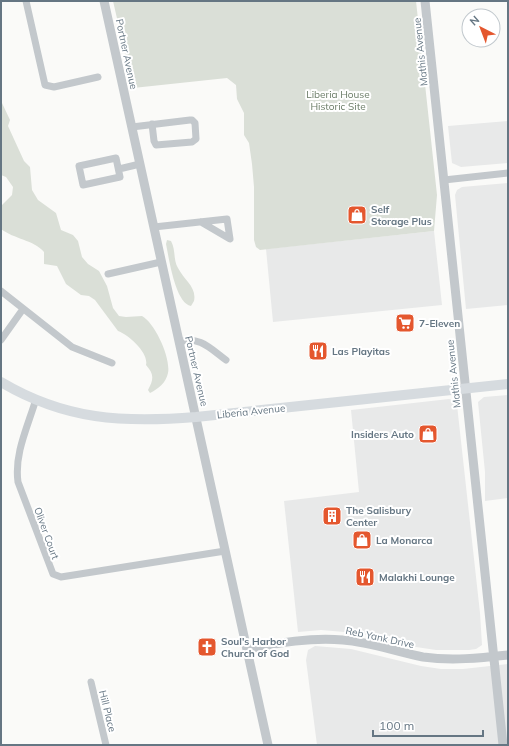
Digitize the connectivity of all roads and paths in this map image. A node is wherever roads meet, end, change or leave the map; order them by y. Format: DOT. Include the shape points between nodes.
graph roads {
  1 [pos="26,1"];
  2 [pos="104,1"];
  3 [pos="426,1"];
  4 [pos="98,77"];
  5 [pos="152,124"];
  6 [pos="132,127"];
  7 [pos="140,164"];
  8 [pos="119,169"];
  9 [pos="508,173"];
  10 [pos="444,180"];
  11 [pos="201,222"];
  12 [pos="154,227"];
  13 [pos="161,262"];
  14 [pos="108,274"];
  15 [pos="1,291"];
  16 [pos="23,309"];
  17 [pos="1,340"];
  18 [pos="179,342"];
  19 [pos="226,360"];
  20 [pos="112,363"];
  21 [pos="1,382"];
  22 [pos="508,384"];
  23 [pos="466,388"];
  24 [pos="36,399"];
  25 [pos="196,417"];
  26 [pos="225,551"];
  27 [pos="247,649"];
  28 [pos="508,655"];
  29 [pos="494,657"];
  30 [pos="91,682"];
  31 [pos="106,745"];
  32 [pos="268,745"];
  33 [pos="502,745"];
  1 -- 4 [label="street" via="45,85 54,87"];
  2 -- 6 [label="street, Portner Avenue"];
  3 -- 10 [label="street, Mathis Avenue"];
  5 -- 5 [label="street" via="192,120 195,123 196,139 192,142 158,146 154,142"];
  5 -- 6 [label="street"];
  6 -- 7 [label="street, Portner Avenue"];
  7 -- 8 [label="street"];
  7 -- 12 [label="street, Portner Avenue"];
  8 -- 8 [label="street" via="120,177 83,185 79,166 116,158"];
  9 -- 10 [label="street"];
  10 -- 23 [label="street, Mathis Avenue"];
  11 -- 12 [label="street"];
  12 -- 13 [label="street, Portner Avenue"];
  13 -- 14 [label="street"];
  13 -- 18 [label="street, Portner Avenue"];
  15 -- 16 [label="street"];
  16 -- 17 [label="street"];
  16 -- 20 [label="street" via="72,347"];
  18 -- 19 [label="street" via="199,341"];
  18 -- 25 [label="street, Portner Avenue"];
  21 -- 24 [label="main road, Liberia Avenue"];
  22 -- 23 [label="main road, Liberia Avenue"];
  23 -- 25 [label="main road, Liberia Avenue"];
  23 -- 29 [label="street, Mathis Avenue"];
  24 -- 25 [label="main road, Liberia Avenue" via="80,413 121,420"];
  24 -- 26 [label="street, Oliver Court" via="19,455 17,476 53,574 61,577"];
  25 -- 26 [label="street, Portner Avenue"];
  26 -- 27 [label="street, Portner Avenue"];
  27 -- 29 [label="street, Reb Yank Drive" via="294,641 326,639 363,643 433,658 463,660"];
  27 -- 32 [label="street, Portner Avenue"];
  28 -- 29 [label="street, Reb Yank Drive"];
  29 -- 33 [label="street, Mathis Avenue"];
  30 -- 31 [label="street, Hill Place"];
}
